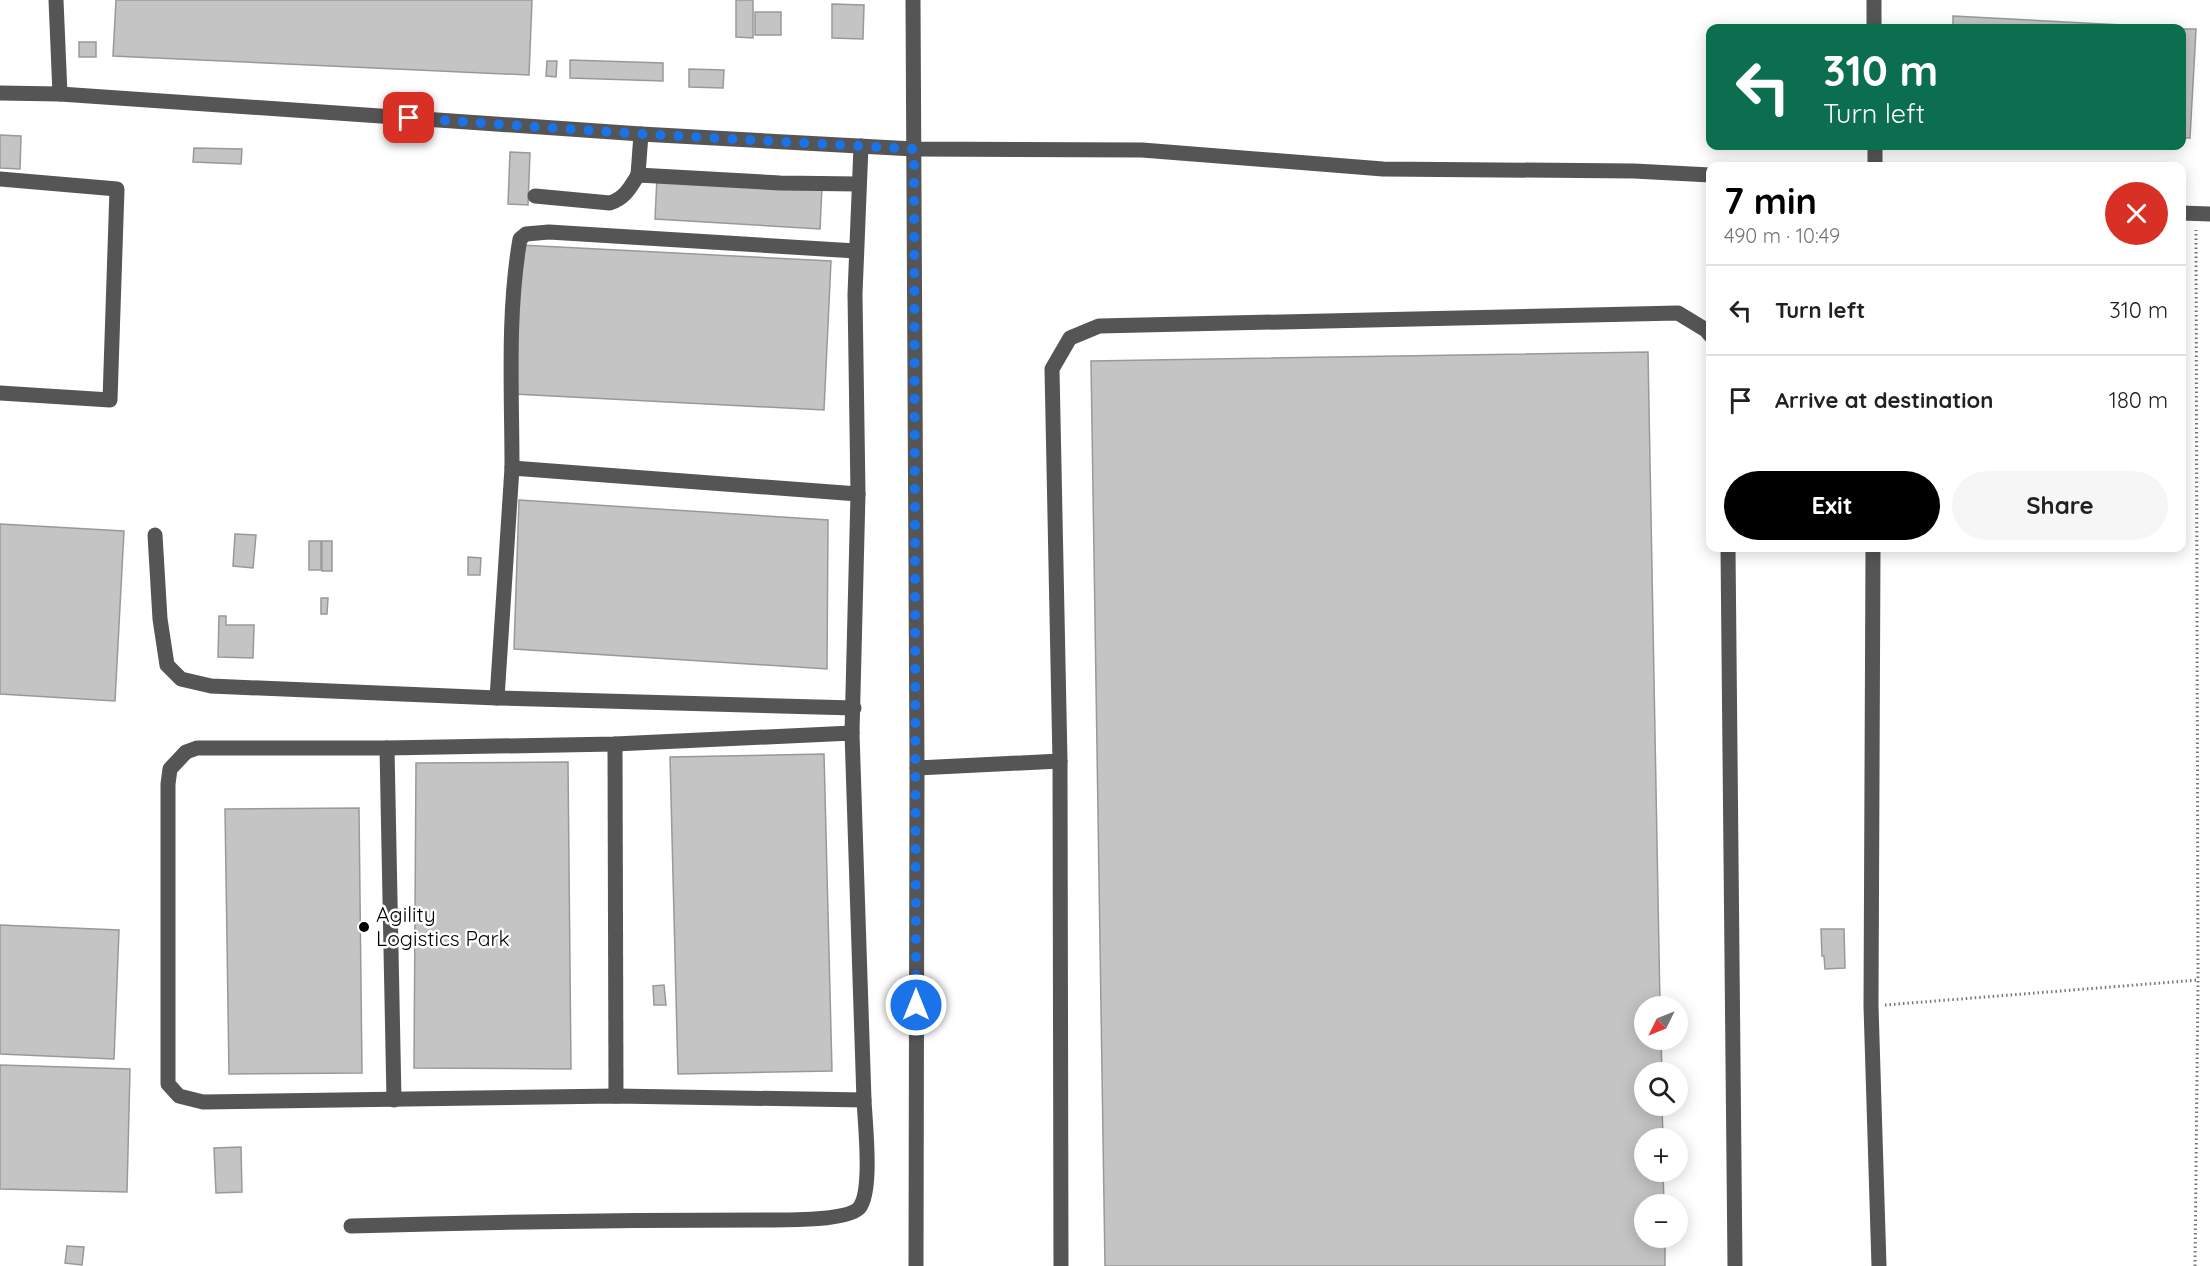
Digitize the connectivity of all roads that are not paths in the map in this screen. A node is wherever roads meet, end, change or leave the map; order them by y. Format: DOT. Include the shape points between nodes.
graph roads {
  1 [pos="56,0"];
  2 [pos="913,0"];
  3 [pos="1874,0"];
  4 [pos="1874,24"];
  5 [pos="0,93"];
  6 [pos="60,94"];
  7 [pos="641,134"];
  8 [pos="861,146"];
  9 [pos="914,149"];
  10 [pos="638,175"];
  11 [pos="1706,175"];
  12 [pos="0,179"];
  13 [pos="858,184"];
  14 [pos="535,196"];
  15 [pos="856,251"];
  16 [pos="1706,330"];
  17 [pos="0,393"];
  18 [pos="512,468"];
  19 [pos="858,494"];
  20 [pos="155,535"];
  21 [pos="1728,552"];
  22 [pos="1874,552"];
  23 [pos="497,698"];
  24 [pos="854,708"];
  25 [pos="852,733"];
  26 [pos="615,744"];
  27 [pos="387,748"];
  28 [pos="1060,761"];
  29 [pos="917,768"];
  30 [pos="616,1096"];
  31 [pos="864,1100"];
  32 [pos="394,1101"];
  33 [pos="351,1226"];
  34 [pos="916,1266"];
  35 [pos="932,1266"];
  36 [pos="1061,1266"];
  37 [pos="1735,1266"];
  38 [pos="1879,1266"];
  1 -- 6 [label="lane"];
  2 -- 9 [label="lane"];
  3 -- 4 [label="lane"];
  5 -- 6 [label="lane"];
  6 -- 7 [label="lane"];
  7 -- 8 [label="lane"];
  7 -- 10 [label="lane"];
  8 -- 9 [label="lane"];
  8 -- 13 [label="lane"];
  9 -- 11 [label="lane" via="1142,150 1383,169"];
  9 -- 29 [label="lane"];
  10 -- 13 [label="lane"];
  10 -- 14 [label="lane" via="626,194 610,202"];
  12 -- 17 [label="lane" via="117,189 110,400"];
  13 -- 15 [label="lane"];
  15 -- 18 [label="lane" via="549,232 526,234 520,239 518,250 513,310"];
  15 -- 19 [label="lane"];
  16 -- 28 [label="lane" via="1678,313 1099,326 1070,338 1052,369"];
  18 -- 19 [label="lane"];
  18 -- 23 [label="lane"];
  19 -- 24 [label="lane"];
  20 -- 23 [label="lane" via="167,665 181,679 211,686"];
  21 -- 37 [label="lane"];
  22 -- 38 [label="lane" via="1871,1006"];
  23 -- 24 [label="lane"];
  24 -- 25 [label="lane"];
  25 -- 26 [label="lane"];
  25 -- 31 [label="lane"];
  26 -- 27 [label="lane"];
  26 -- 30 [label="lane"];
  27 -- 32 [label="lane"];
  27 -- 32 [label="lane" via="197,748 186,752 170,769 168,1084 179,1096 203,1102"];
  28 -- 29 [label="lane"];
  28 -- 36 [label="lane"];
  29 -- 34 [label="lane"];
  30 -- 31 [label="lane"];
  30 -- 32 [label="lane"];
  31 -- 33 [label="lane" via="864,1197 858,1209 847,1215 804,1220"];
  34 -- 35 [label="lane"];
}
